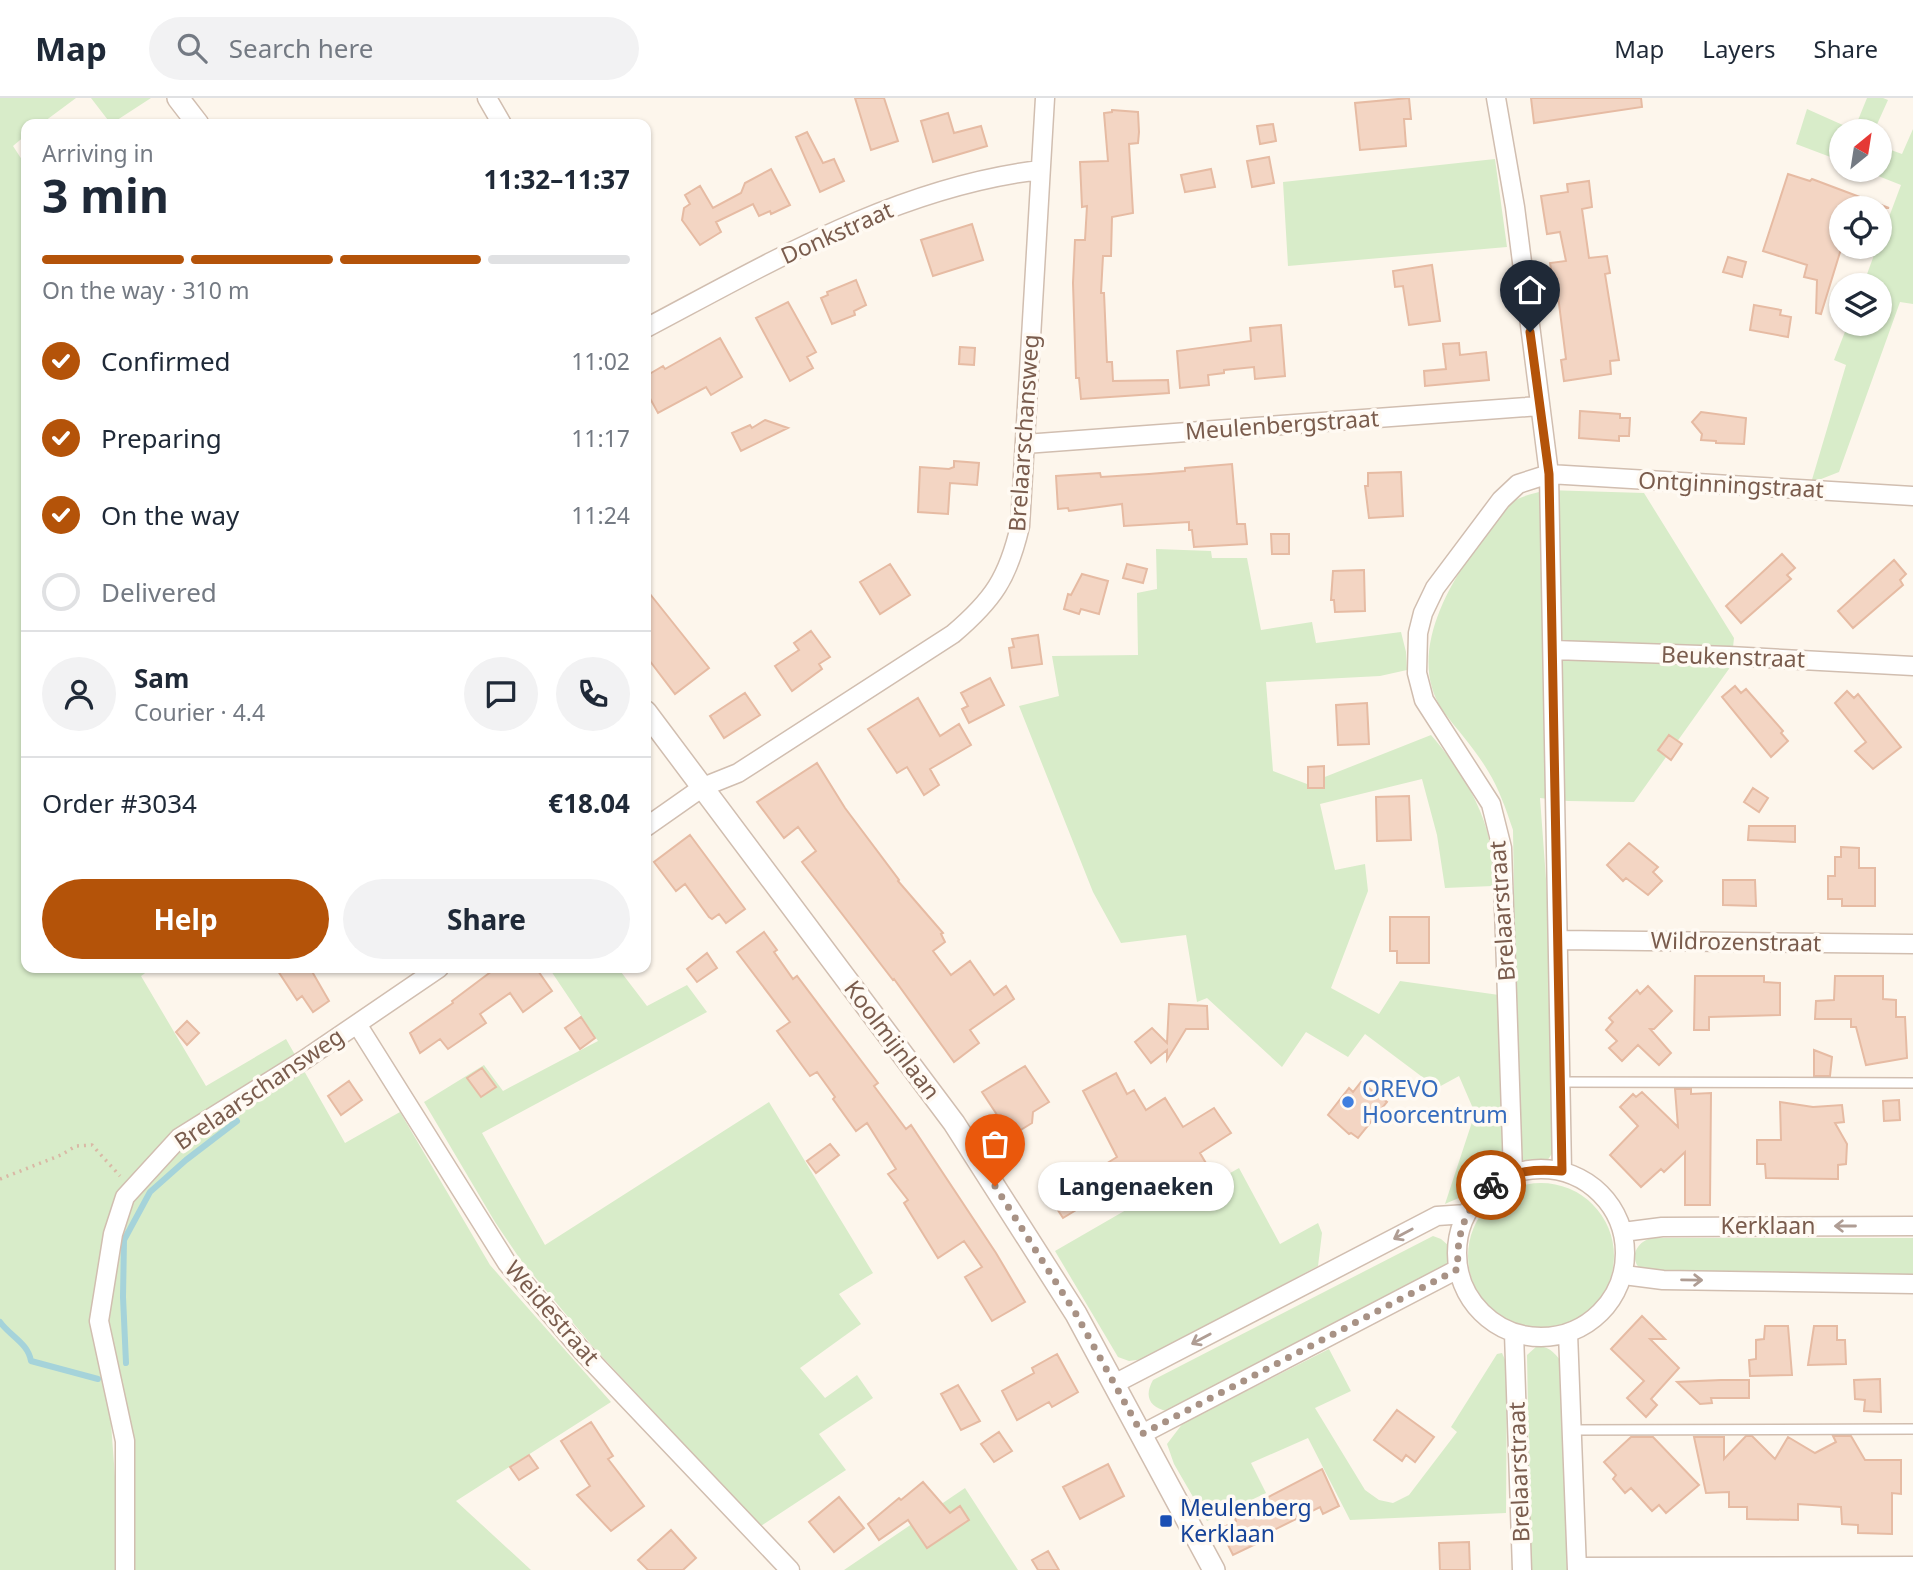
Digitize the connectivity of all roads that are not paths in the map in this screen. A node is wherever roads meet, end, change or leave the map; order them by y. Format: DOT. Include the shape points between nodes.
graph roads {
  1 [pos="178,98"];
  2 [pos="487,98"];
  3 [pos="1045,98"];
  4 [pos="1496,98"];
  5 [pos="194,119"];
  6 [pos="499,119"];
  7 [pos="1040,170"];
  8 [pos="651,325"];
  9 [pos="1539,406"];
  10 [pos="1025,444"];
  11 [pos="1549,474"];
  12 [pos="1913,496"];
  13 [pos="1553,650"];
  14 [pos="1913,666"];
  15 [pos="651,718"];
  16 [pos="704,787"];
  17 [pos="651,824"];
  18 [pos="1559,940"];
  19 [pos="1913,944"];
  20 [pos="432,973"];
  21 [pos="357,1024"];
  22 [pos="1561,1082"];
  23 [pos="1913,1083"];
  24 [pos="1562,1171"];
  25 [pos="1513,1173"];
  26 [pos="1466,1214"];
  27 [pos="1913,1226"];
  28 [pos="1623,1232"];
  29 [pos="1458,1269"];
  30 [pos="1624,1275"];
  31 [pos="1913,1284"];
  32 [pos="1514,1333"];
  33 [pos="1568,1333"];
  34 [pos="1114,1384"];
  35 [pos="1913,1429"];
  36 [pos="1571,1430"];
  37 [pos="1142,1434"];
  38 [pos="1913,1566"];
  39 [pos="1577,1569"];
  40 [pos="125,1570"];
  41 [pos="790,1570"];
  42 [pos="1214,1570"];
  43 [pos="1522,1570"];
  1 -- 5 [label="street"];
  2 -- 6 [label="street"];
  3 -- 7 [label="street, Brelaarschansweg"];
  4 -- 9 [label="street" via="1515,207"];
  7 -- 8 [label="street, Donkstraat" via="995,175 911,200 823,235"];
  7 -- 10 [label="street, Brelaarschansweg"];
  9 -- 10 [label="street, Meulenbergstraat"];
  9 -- 11 [label="street"];
  10 -- 16 [label="street, Brelaarschansweg" via="1014,553 984,607 953,634 738,774"];
  11 -- 12 [label="street, Ontginningstraat"];
  11 -- 13 [label="street"];
  11 -- 25 [label="street, Brelaarstraat" via="1518,484 1501,500 1435,588 1418,633 1417,673 1424,700 1491,804 1502,848"];
  13 -- 14 [label="street, Beukenstraat"];
  13 -- 18 [label="street"];
  15 -- 16 [label="street, Koolmijnlaan"];
  16 -- 17 [label="street, Brelaarschansweg"];
  16 -- 34 [label="street, Koolmijnlaan" via="954,1123 1076,1314"];
  18 -- 19 [label="street, Wildrozenstraat"];
  18 -- 22 [label="street"];
  20 -- 21 [label="street, Brelaarschansweg"];
  21 -- 40 [label="street, Brelaarschansweg" via="179,1139 125,1197 99,1321 125,1441"];
  21 -- 41 [label="street, Weidestraat" via="507,1263 582,1351"];
  22 -- 23 [label="lane"];
  22 -- 24 [label="street"];
  24 -- 25 [label="street"];
  24 -- 28 [label="street" via="1588,1182 1608,1201"];
  25 -- 26 [label="street" via="1486,1190"];
  26 -- 29 [label="street" via="1458,1237"];
  26 -- 34 [label="street, one-way" via="1437,1216"];
  27 -- 28 [label="street, Kerklaan, one-way" via="1662,1227"];
  28 -- 30 [label="street"];
  29 -- 32 [label="street" via="1478,1309"];
  29 -- 37 [label="street"];
  30 -- 31 [label="street, one-way" via="1663,1280"];
  30 -- 33 [label="street" via="1611,1301 1594,1319"];
  32 -- 33 [label="street" via="1545,1337"];
  32 -- 43 [label="street, Brelaarstraat"];
  33 -- 36 [label="street"];
  34 -- 37 [label="street, Koolmijnlaan"];
  35 -- 36 [label="lane"];
  36 -- 39 [label="street"];
  37 -- 42 [label="street, Koolmijnlaan"];
  38 -- 39 [label="street"];
}
